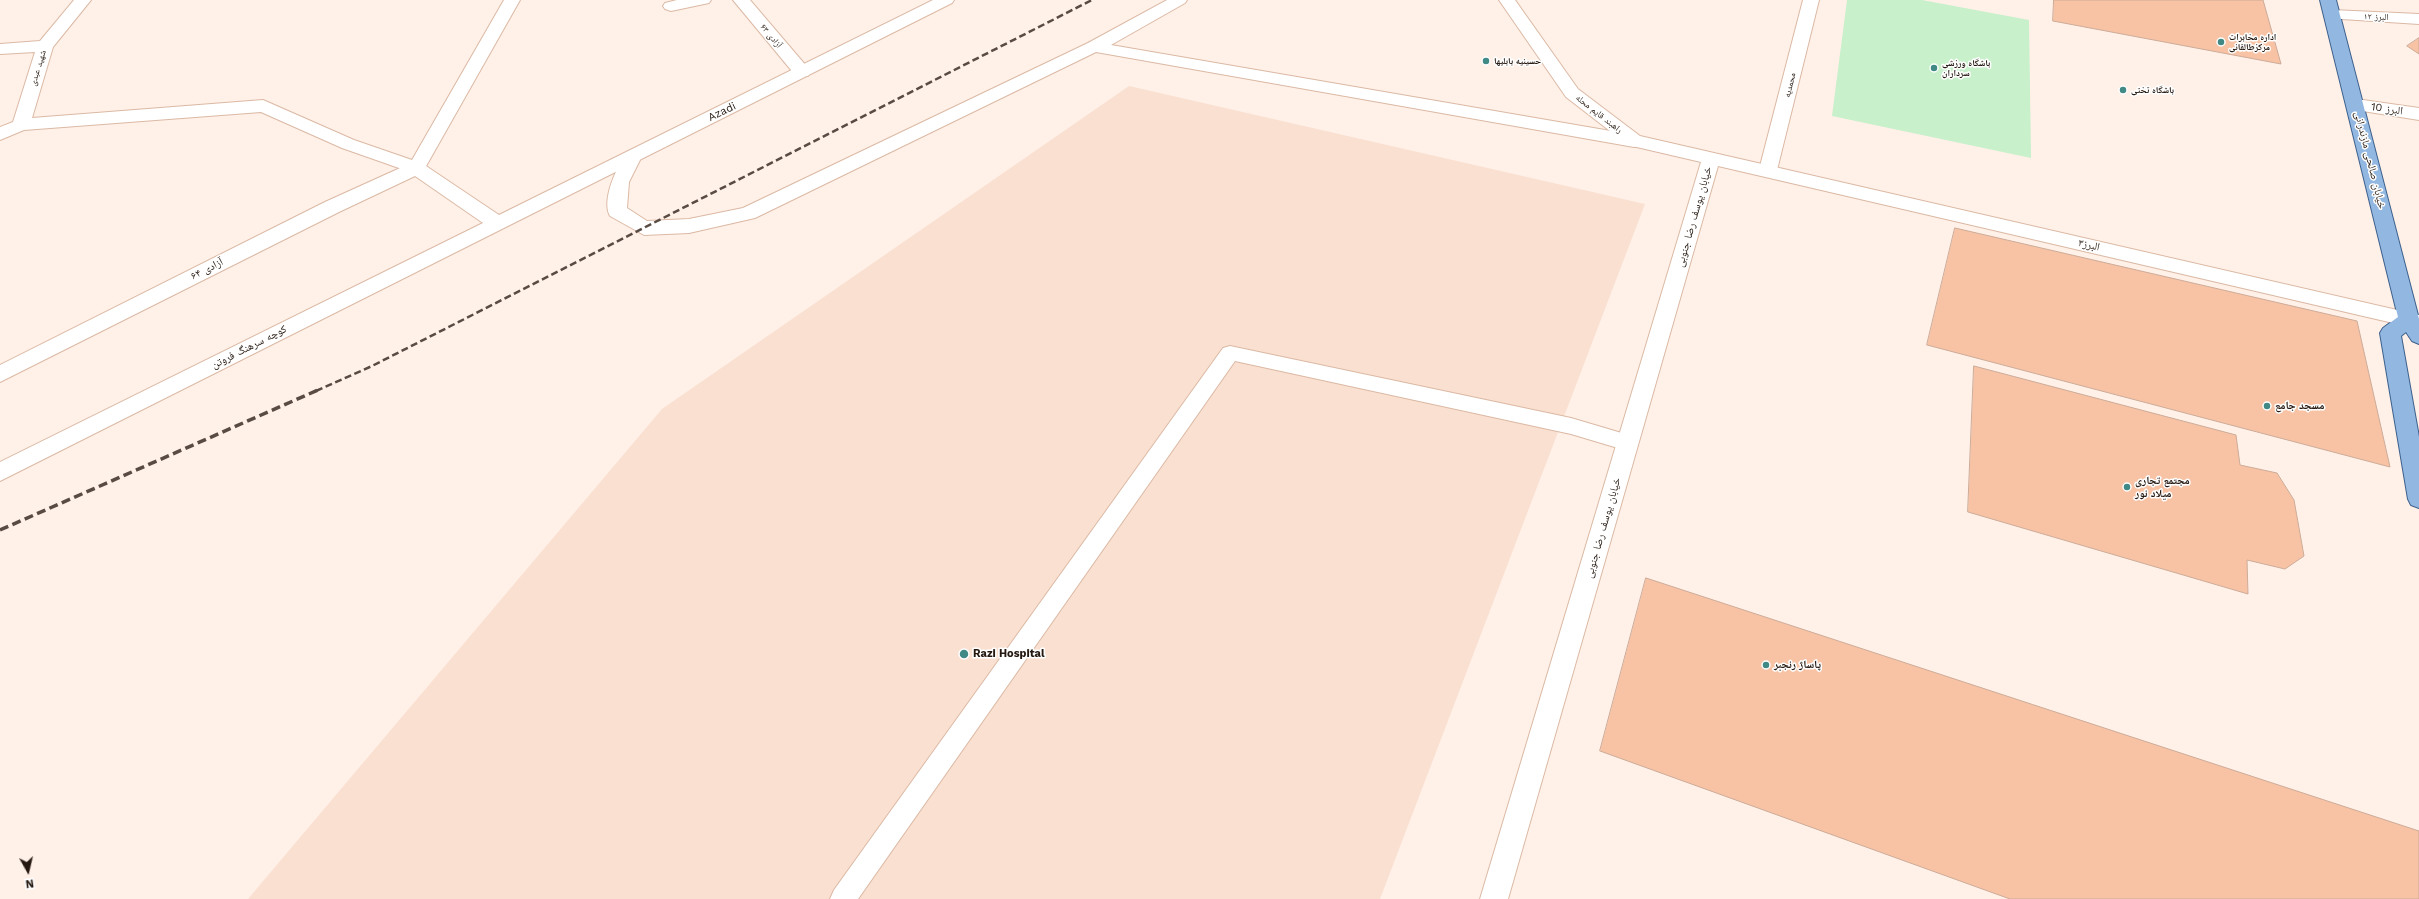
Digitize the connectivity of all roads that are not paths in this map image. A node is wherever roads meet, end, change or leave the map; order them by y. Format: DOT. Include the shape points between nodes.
graph roads {
  1 [pos="83,0"];
  2 [pos="512,0"];
  3 [pos="703,0"];
  4 [pos="741,0"];
  5 [pos="946,0"];
  6 [pos="1179,0"];
  7 [pos="1507,0"];
  8 [pos="1811,0"];
  9 [pos="671,6"];
  10 [pos="2330,7"];
  11 [pos="2419,19"];
  12 [pos="45,46"];
  13 [pos="1094,47"];
  14 [pos="0,49"];
  15 [pos="802,72"];
  16 [pos="2356,105"];
  17 [pos="2419,114"];
  18 [pos="21,125"];
  19 [pos="0,134"];
  20 [pos="1634,141"];
  21 [pos="633,156"];
  22 [pos="1711,158"];
  23 [pos="416,168"];
  24 [pos="1768,170"];
  25 [pos="498,223"];
  26 [pos="2416,326"];
  27 [pos="0,374"];
  28 [pos="1628,443"];
  29 [pos="0,472"];
  30 [pos="2419,499"];
  31 [pos="843,899"];
  32 [pos="1494,899"];
  1 -- 12 [label="main road, شهید عبدی"];
  2 -- 23 [label="main road"];
  3 -- 9 [label="main road"];
  4 -- 15 [label="main road, آزادی ۶۳"];
  5 -- 15 [label="main road, Azadi"];
  6 -- 13 [label="main road"];
  7 -- 20 [label="main road, راهبند قایم محله" via="1572,93"];
  8 -- 24 [label="main road, محمدیه"];
  10 -- 11 [label="main road, البرز ۱۲"];
  10 -- 16 [label="main road, خیابان صالحی مازندرانی"];
  12 -- 14 [label="main road"];
  12 -- 18 [label="main road, شهید عبدی"];
  13 -- 20 [label="main road"];
  13 -- 21 [label="main road" via="748,213 688,226 644,228 617,211 620,182"];
  15 -- 21 [label="main road, Azadi"];
  16 -- 17 [label="main road, البرز 10"];
  16 -- 26 [label="main road, خیابان صالحی مازندرانی"];
  18 -- 19 [label="main road"];
  18 -- 23 [label="main road" via="262,106 348,144"];
  20 -- 22 [label="main road, راهبند قایم محله"];
  21 -- 25 [label="main road, Azadi"];
  22 -- 24 [label="main road, راهبند قایم محله"];
  22 -- 28 [label="main road, خیابان یوسف رضا جنوبی"];
  23 -- 25 [label="main road"];
  23 -- 27 [label="main road, آزادی ۶۴" via="332,207"];
  24 -- 26 [label="main road, البرز۳"];
  25 -- 29 [label="main road, کوچه سرهنگ فروتن"];
  26 -- 30 [label="main road" via="2390,333"];
  28 -- 31 [label="lane" via="1571,426 1230,353"];
  28 -- 32 [label="main road, خیابان یوسف رضا جنوبی"];
}
